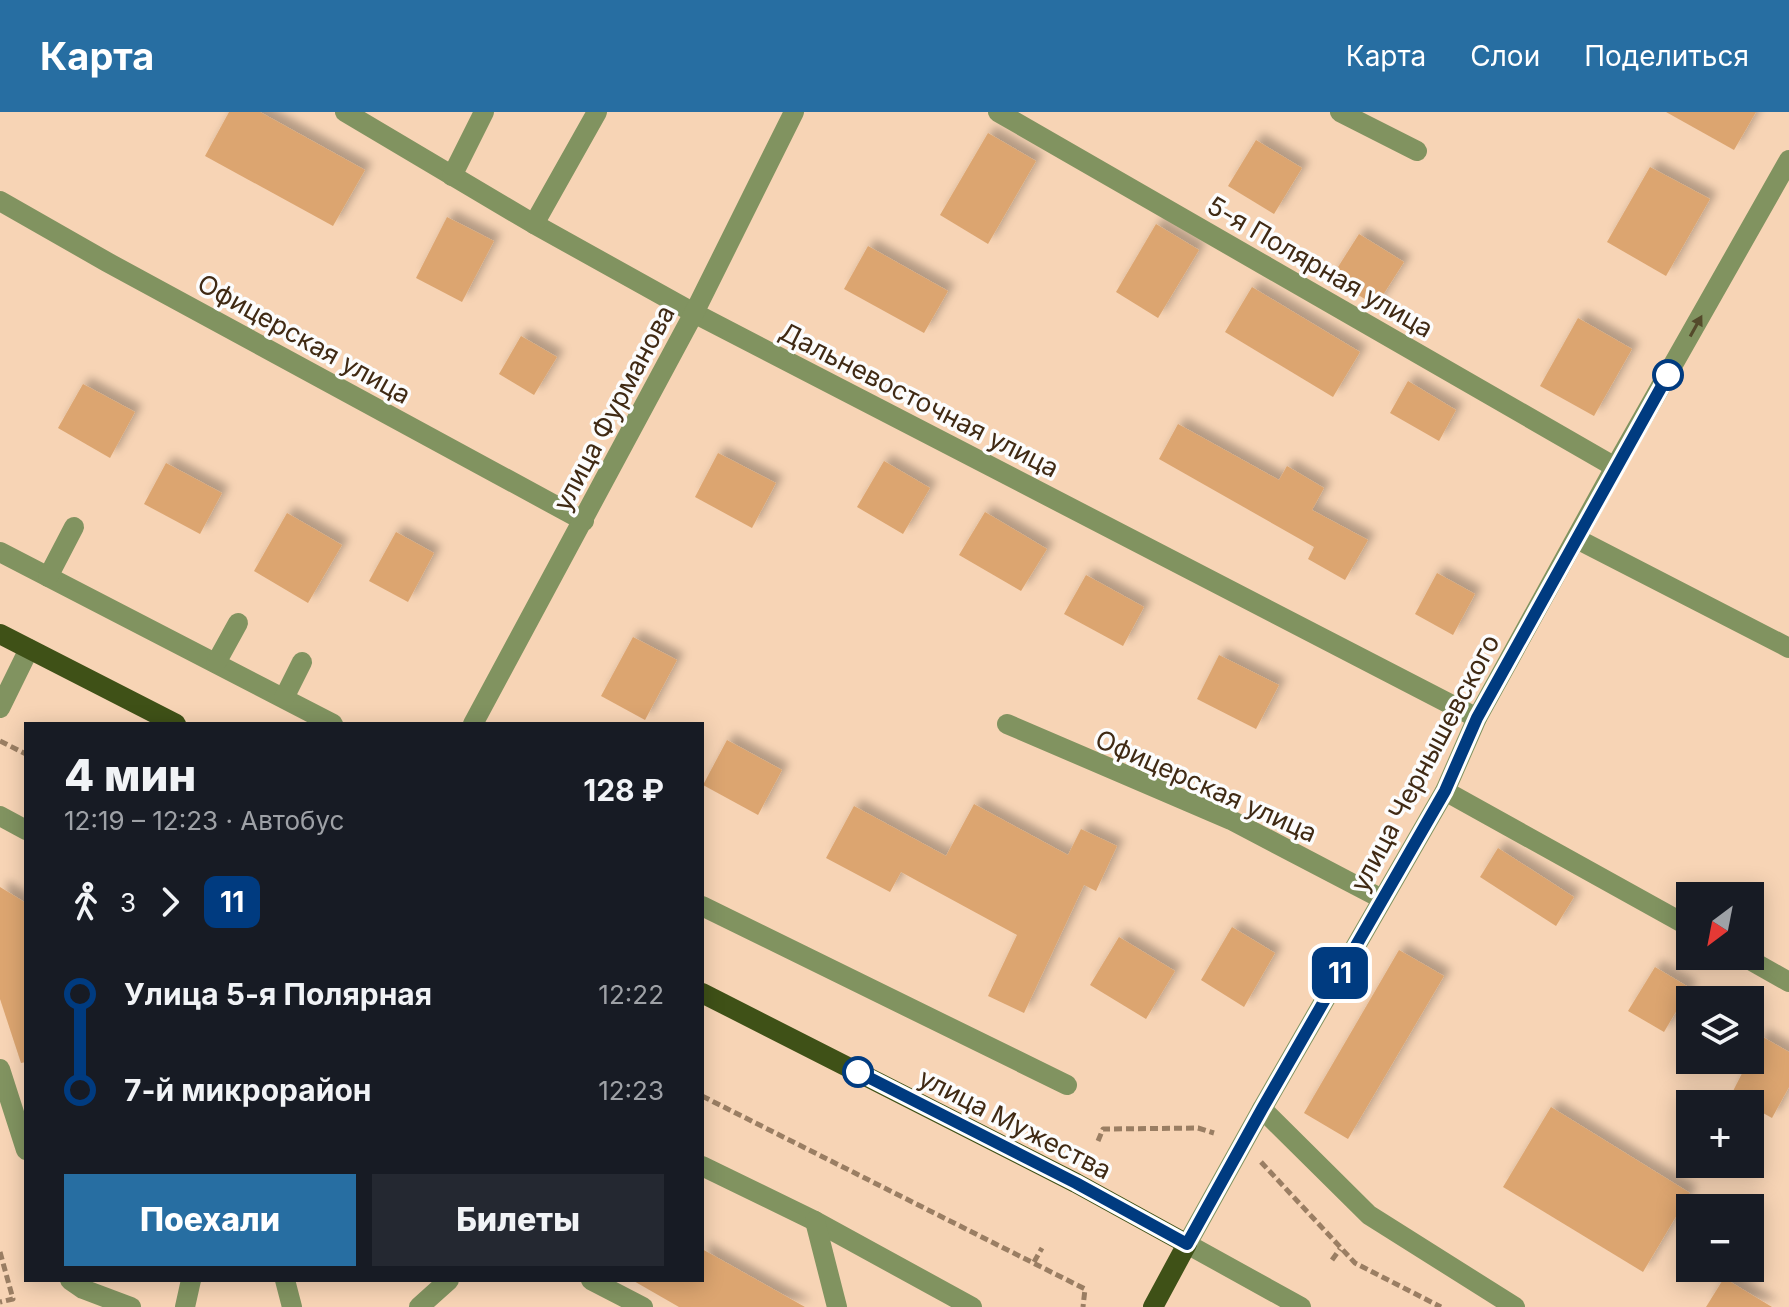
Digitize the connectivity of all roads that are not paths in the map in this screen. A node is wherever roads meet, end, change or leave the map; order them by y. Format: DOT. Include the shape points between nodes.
graph roads {
  1 [pos="345,112"];
  2 [pos="484,112"];
  3 [pos="597,112"];
  4 [pos="794,112"];
  5 [pos="1340,112"];
  6 [pos="1008,114"];
  7 [pos="1417,151"];
  8 [pos="1789,160"];
  9 [pos="452,176"];
  10 [pos="0,201"];
  11 [pos="534,224"];
  12 [pos="694,313"];
  13 [pos="1615,467"];
  14 [pos="584,521"];
  15 [pos="74,527"];
  16 [pos="1577,539"];
  17 [pos="0,552"];
  18 [pos="48,577"];
  19 [pos="238,623"];
  20 [pos="0,634"];
  21 [pos="1789,648"];
  22 [pos="29,649"];
  23 [pos="302,662"];
  24 [pos="216,663"];
  25 [pos="284,698"];
  26 [pos="0,708"];
  27 [pos="1477,718"];
  28 [pos="172,722"];
  29 [pos="329,722"];
  30 [pos="474,722"];
  31 [pos="1007,724"];
  32 [pos="1445,791"];
  33 [pos="0,816"];
  34 [pos="24,829"];
  35 [pos="1382,899"];
  36 [pos="704,907"];
  37 [pos="1676,919"];
  38 [pos="1764,968"];
  39 [pos="1789,982"];
  40 [pos="704,994"];
  41 [pos="0,1069"];
  42 [pos="1067,1085"];
  43 [pos="1262,1109"];
  44 [pos="24,1144"];
  45 [pos="704,1167"];
  46 [pos="815,1221"];
  47 [pos="1187,1244"];
  48 [pos="73,1282"];
  49 [pos="191,1282"];
  50 [pos="286,1282"];
  51 [pos="447,1282"];
  52 [pos="595,1282"];
  53 [pos="131,1307"];
  54 [pos="185,1307"];
  55 [pos="292,1307"];
  56 [pos="419,1307"];
  57 [pos="643,1307"];
  58 [pos="837,1307"];
  59 [pos="972,1307"];
  60 [pos="1153,1307"];
  61 [pos="1301,1307"];
  62 [pos="1515,1307"];
  1 -- 9 [label="street, Дальневосточная улица"];
  2 -- 9 [label="street"];
  3 -- 11 [label="street"];
  4 -- 12 [label="street, улица Фурманова"];
  5 -- 7 [label="street"];
  6 -- 13 [label="street, 5-я Полярная улица"];
  13 -- 8 [label="street, улица Чернышевского, one-way"];
  9 -- 11 [label="street, Дальневосточная улица"];
  10 -- 14 [label="street, Офицерская улица"];
  11 -- 12 [label="street, Дальневосточная улица"];
  12 -- 14 [label="street, улица Фурманова"];
  12 -- 27 [label="street, Дальневосточная улица"];
  13 -- 16 [label="street, улица Чернышевского"];
  14 -- 30 [label="street, улица Фурманова"];
  15 -- 18 [label="street"];
  16 -- 21 [label="street"];
  16 -- 27 [label="street, улица Чернышевского"];
  17 -- 18 [label="street"];
  18 -- 24 [label="street"];
  19 -- 24 [label="street"];
  20 -- 22 [label="main road"];
  22 -- 26 [label="street"];
  22 -- 28 [label="main road"];
  23 -- 25 [label="street"];
  24 -- 25 [label="street"];
  25 -- 29 [label="street"];
  27 -- 32 [label="street, улица Чернышевского"];
  31 -- 35 [label="street, Офицерская улица" via="1231,820"];
  32 -- 35 [label="street, улица Чернышевского"];
  32 -- 37 [label="street"];
  33 -- 34 [label="street"];
  35 -- 43 [label="street, улица Чернышевского"];
  36 -- 42 [label="street"];
  38 -- 39 [label="street"];
  40 -- 47 [label="main road, улица Мужества"];
  41 -- 44 [label="street"];
  43 -- 47 [label="street, улица Чернышевского"];
  43 -- 62 [label="street" via="1369,1215"];
  45 -- 46 [label="street"];
  46 -- 58 [label="street"];
  46 -- 59 [label="street"];
  47 -- 60 [label="main road, улица Чернышевского"];
  47 -- 61 [label="street, улица Мужества"];
  48 -- 53 [label="street"];
  49 -- 54 [label="street"];
  50 -- 55 [label="street"];
  51 -- 56 [label="street"];
  52 -- 57 [label="street"];
}
